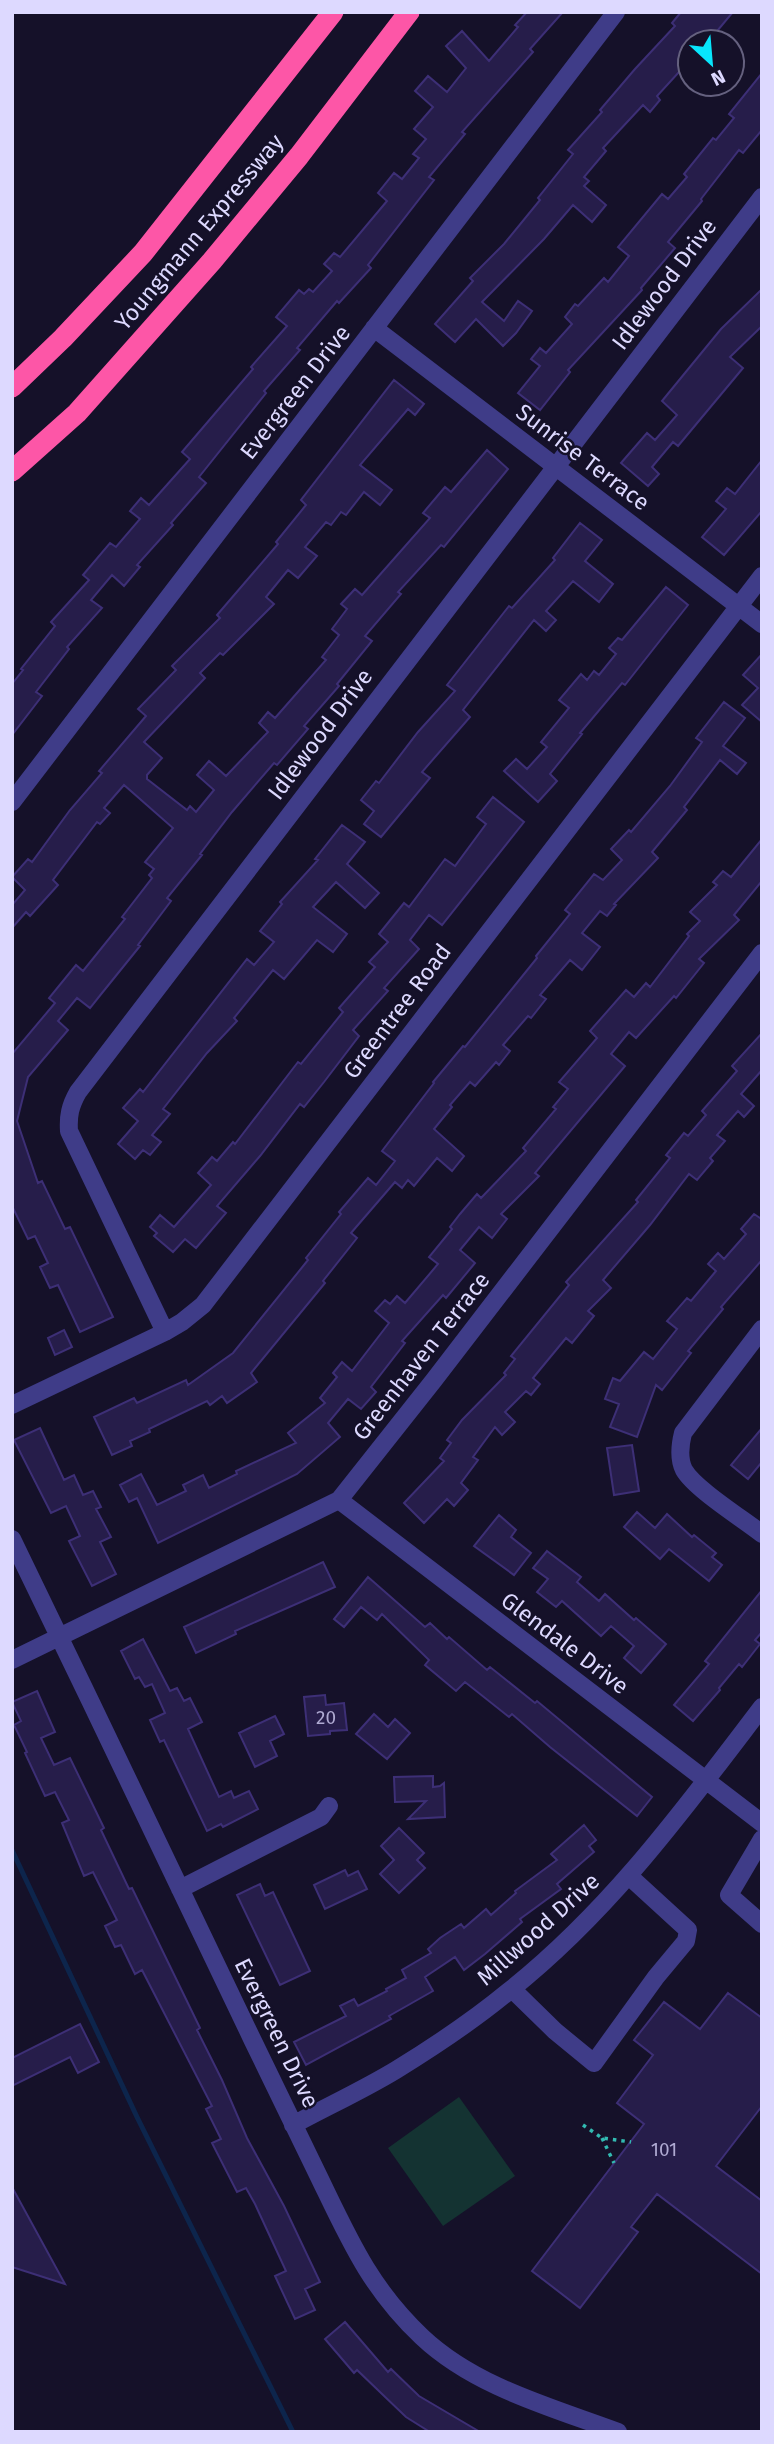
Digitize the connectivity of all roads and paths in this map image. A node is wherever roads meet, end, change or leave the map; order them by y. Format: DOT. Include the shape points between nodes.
graph roads {
  1 [pos="333,12"];
  2 [pos="409,12"];
  3 [pos="616,12"];
  4 [pos="762,197"];
  5 [pos="374,328"];
  6 [pos="63,338"];
  7 [pos="12,376"];
  8 [pos="12,387"];
  9 [pos="77,413"];
  10 [pos="555,466"];
  11 [pos="12,471"];
  12 [pos="12,484"];
  13 [pos="762,576"];
  14 [pos="739,606"];
  15 [pos="762,624"];
  16 [pos="12,802"];
  17 [pos="762,953"];
  18 [pos="762,1328"];
  19 [pos="165,1332"];
  20 [pos="12,1405"];
  21 [pos="339,1500"];
  22 [pos="762,1534"];
  23 [pos="12,1539"];
  24 [pos="60,1637"];
  25 [pos="12,1660"];
  26 [pos="762,1707"];
  27 [pos="706,1780"];
  28 [pos="329,1806"];
  29 [pos="762,1823"];
  30 [pos="762,1839"];
  31 [pos="629,1876"];
  32 [pos="180,1889"];
  33 [pos="762,1924"];
  34 [pos="512,1989"];
  35 [pos="293,2125"];
  36 [pos="583,2125"];
  37 [pos="602,2138"];
  38 [pos="631,2142"];
  39 [pos="614,2163"];
  40 [pos="618,2432"];
  1 -- 6 [label="highway, Youngmann Expressway" via="143,253"];
  2 -- 9 [label="highway, Youngmann Expressway" via="290,167"];
  3 -- 5 [label="street, Evergreen Drive"];
  4 -- 10 [label="street, Idlewood Drive"];
  5 -- 10 [label="street, Sunrise Terrace"];
  5 -- 16 [label="street, Evergreen Drive"];
  6 -- 7 [label="highway"];
  6 -- 8 [label="highway, Youngmann Expressway"];
  9 -- 11 [label="highway, Youngmann Expressway"];
  9 -- 12 [label="highway"];
  10 -- 14 [label="street, Sunrise Terrace"];
  10 -- 19 [label="street, Idlewood Drive" via="71,1105 69,1131"];
  13 -- 14 [label="street, Greentree Road"];
  14 -- 15 [label="street, Sunrise Terrace"];
  14 -- 19 [label="street, Greentree Road" via="203,1305"];
  17 -- 21 [label="street, Greenhaven Terrace"];
  18 -- 22 [label="street" via="683,1433 680,1446 681,1461 692,1480"];
  19 -- 20 [label="street, Greentree Road"];
  21 -- 24 [label="street, Greenhaven Terrace"];
  21 -- 27 [label="street, Glendale Drive"];
  23 -- 24 [label="street, Evergreen Drive"];
  24 -- 25 [label="street, Greenhaven Terrace"];
  24 -- 32 [label="street, Evergreen Drive"];
  26 -- 27 [label="street, Millwood Drive"];
  27 -- 29 [label="street, Glendale Drive"];
  27 -- 31 [label="street, Millwood Drive"];
  28 -- 32 [label="street" via="321,1817"];
  30 -- 33 [label="street" via="729,1895"];
  31 -- 34 [label="street, Millwood Drive"];
  31 -- 34 [label="street" via="688,1930 686,1941 594,2063"];
  32 -- 35 [label="street, Evergreen Drive"];
  34 -- 35 [label="street, Millwood Drive" via="396,2070"];
  35 -- 40 [label="street, Evergreen Drive" via="360,2262 396,2311 424,2339 486,2380"];
  36 -- 37 [label="path"];
  37 -- 38 [label="path"];
  37 -- 39 [label="path"];
}
